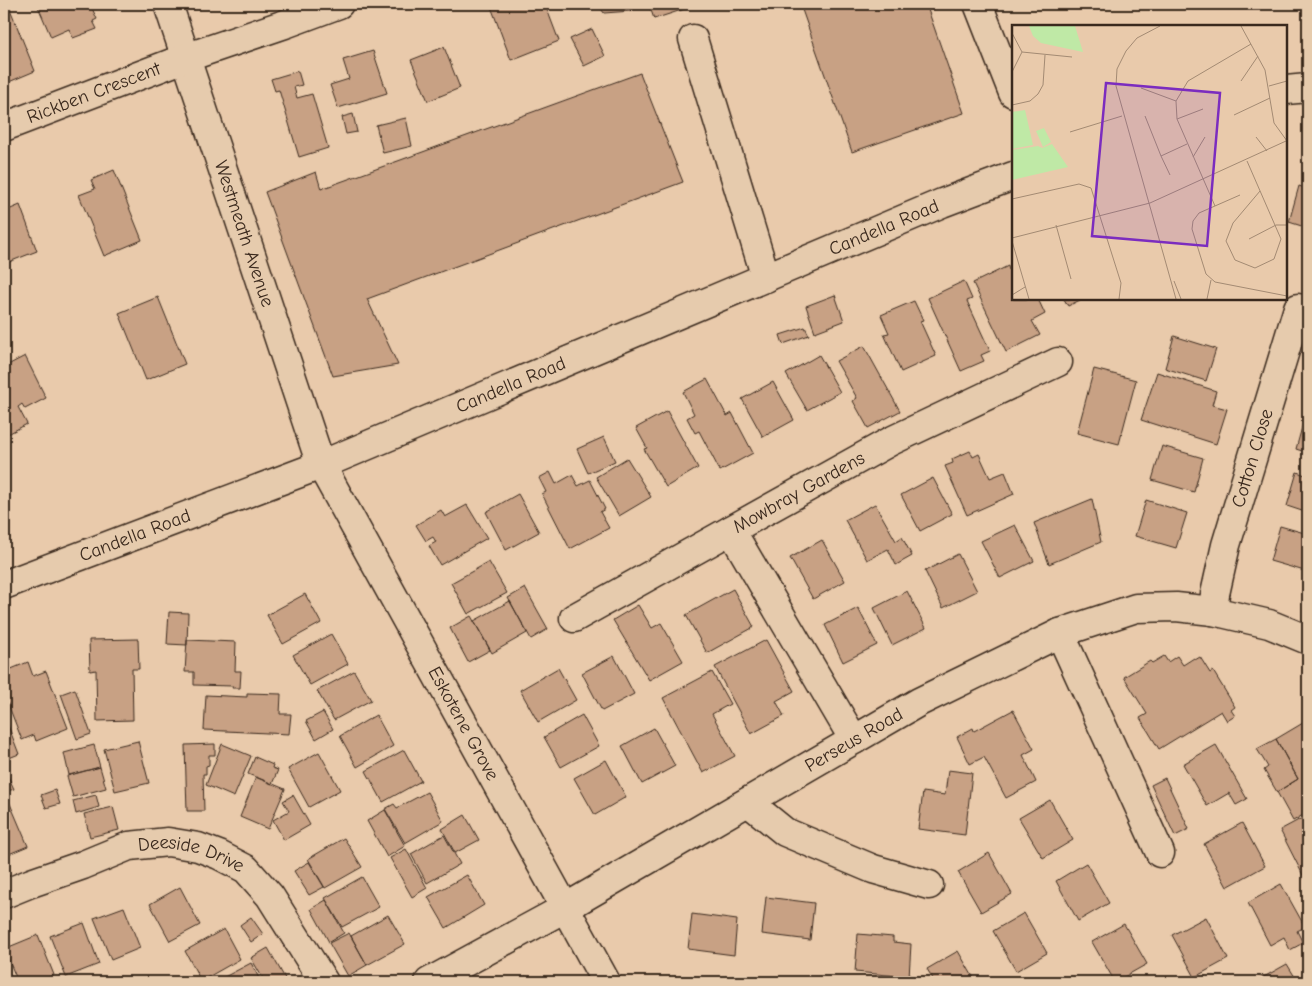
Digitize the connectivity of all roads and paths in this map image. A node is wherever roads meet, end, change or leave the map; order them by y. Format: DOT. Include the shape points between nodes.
graph roads {
  1 [pos="168,4"];
  2 [pos="340,4"];
  3 [pos="978,4"];
  4 [pos="693,39"];
  5 [pos="185,58"];
  6 [pos="1308,88"];
  7 [pos="1012,90"];
  8 [pos="1287,90"];
  9 [pos="4,127"];
  10 [pos="1012,176"];
  11 [pos="766,278"];
  12 [pos="1298,308"];
  13 [pos="1058,362"];
  14 [pos="321,465"];
  15 [pos="731,530"];
  16 [pos="4,585"];
  17 [pos="1213,611"];
  18 [pos="574,618"];
  19 [pos="1060,634"];
  20 [pos="1308,640"];
  21 [pos="854,740"];
  22 [pos="748,802"];
  23 [pos="1160,853"];
  24 [pos="929,884"];
  25 [pos="4,894"];
  26 [pos="565,908"];
  27 [pos="324,982"];
  28 [pos="429,982"];
  29 [pos="606,982"];
  1 -- 5 [label="street, Westmeath Avenue"];
  2 -- 5 [label="street, Rickben Crescent"];
  3 -- 7 [label="street"];
  4 -- 11 [label="street"];
  5 -- 9 [label="street, Rickben Crescent"];
  5 -- 14 [label="street, Westmeath Avenue"];
  6 -- 8 [label="street"];
  10 -- 11 [label="street, Candella Road"];
  11 -- 14 [label="street, Candella Road"];
  12 -- 17 [label="street, Cotton Close" via="1226,545"];
  13 -- 15 [label="street, Mowbray Gardens" via="891,441"];
  14 -- 16 [label="street, Candella Road"];
  14 -- 26 [label="street, Eskotene Grove"];
  15 -- 18 [label="street"];
  15 -- 21 [label="street, Mowbray Gardens"];
  17 -- 19 [label="street, Perseus Road" via="1176,607 1136,608"];
  17 -- 20 [label="street, Perseus Road" via="1269,624"];
  19 -- 21 [label="street, Perseus Road" via="920,702"];
  19 -- 23 [label="street"];
  21 -- 22 [label="street, Perseus Road"];
  22 -- 24 [label="street" via="785,832 873,869"];
  22 -- 26 [label="street, Perseus Road"];
  25 -- 27 [label="street, Deeside Drive" via="130,846 168,842 198,847 246,869 270,896"];
  26 -- 28 [label="street, Perseus Road"];
  26 -- 29 [label="street, Eskotene Grove"];
}
